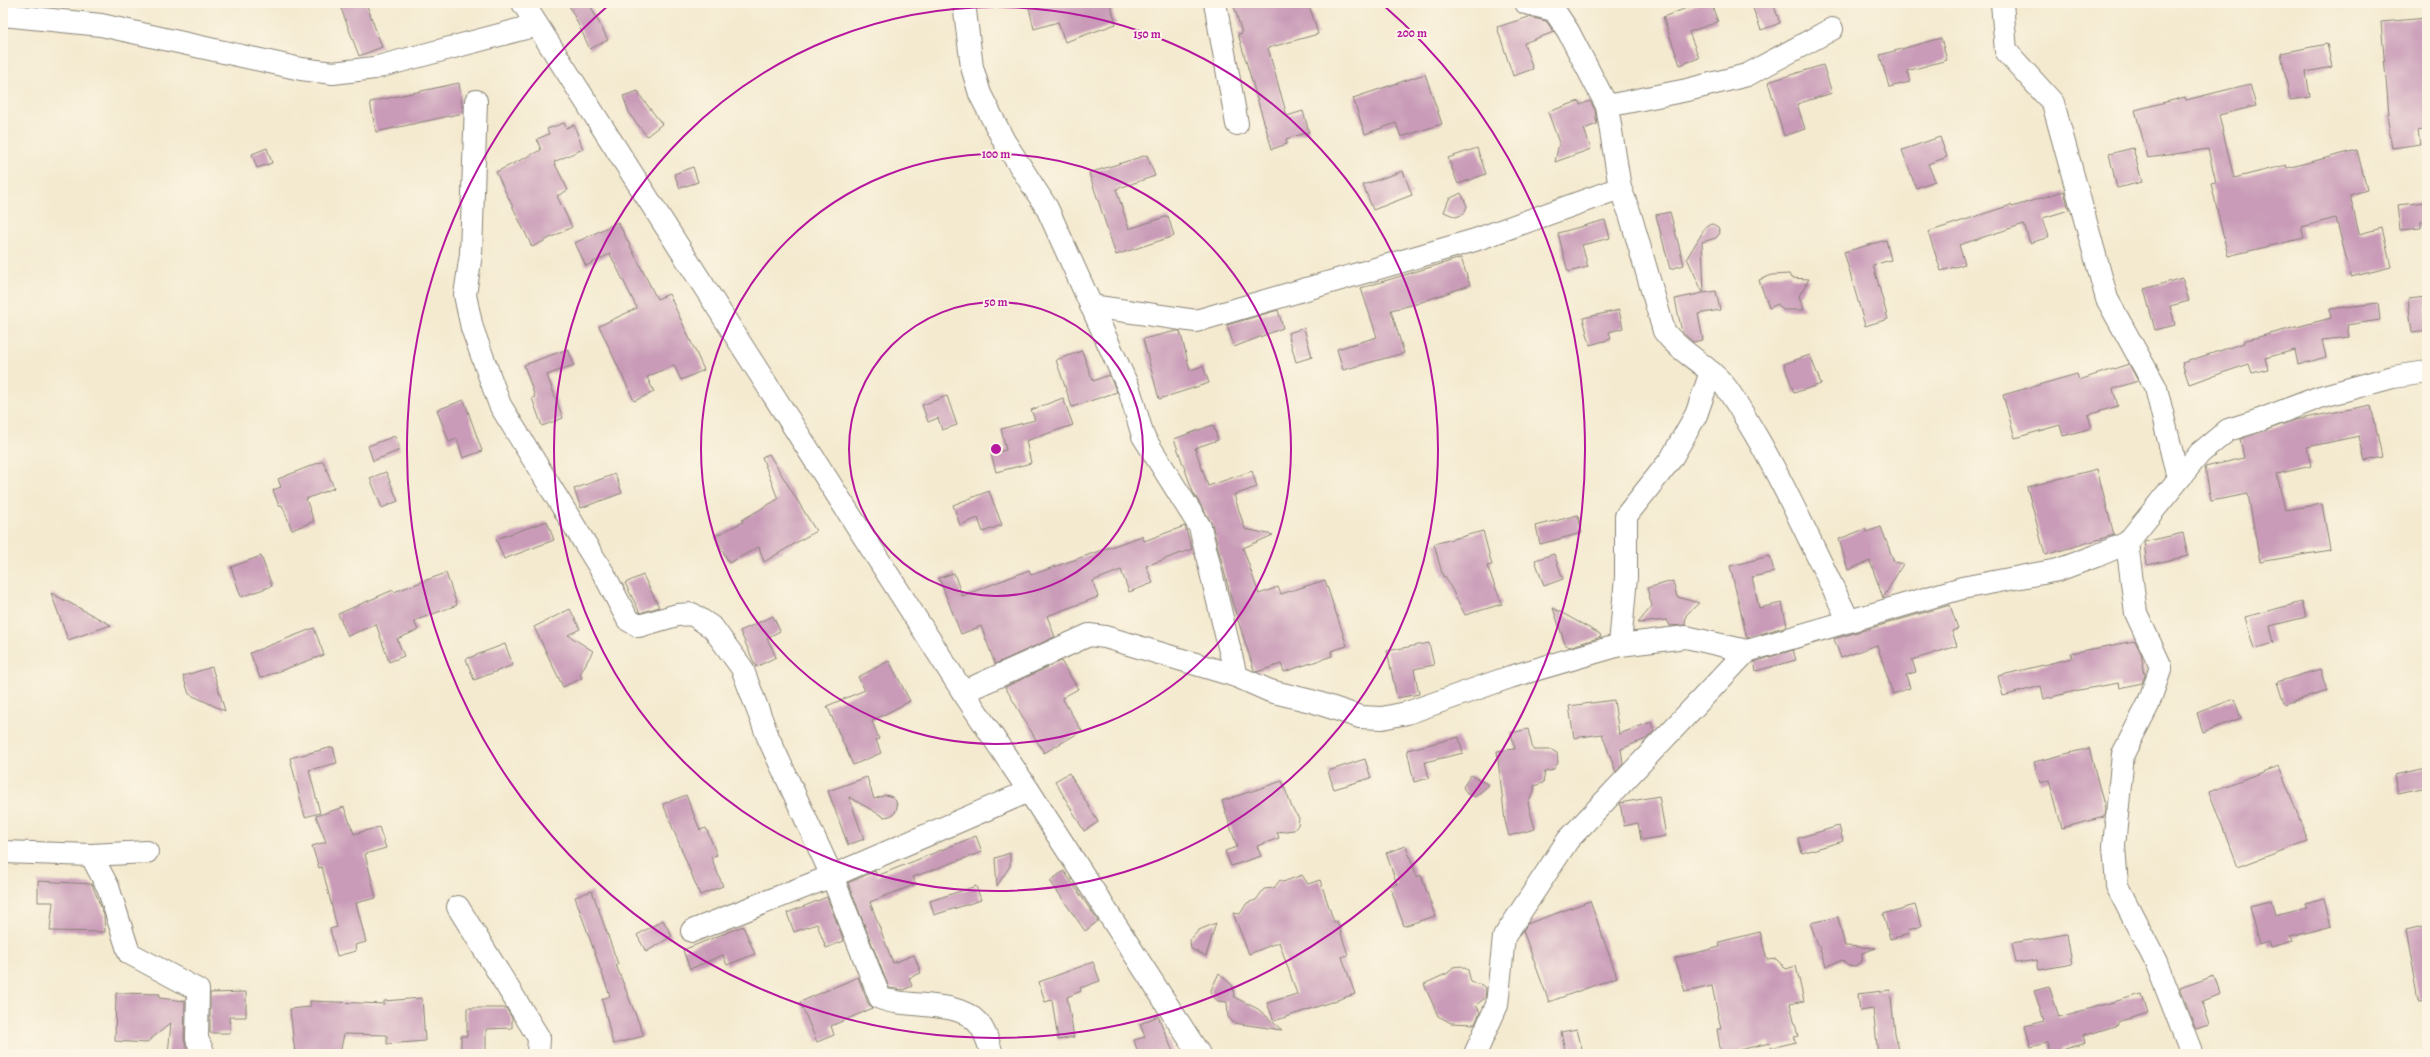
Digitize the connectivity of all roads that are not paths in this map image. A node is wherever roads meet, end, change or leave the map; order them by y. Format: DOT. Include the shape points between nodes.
graph roads {
  1 [pos="523,3"];
  2 [pos="964,3"];
  3 [pos="1215,3"];
  4 [pos="1526,3"];
  5 [pos="2002,3"];
  6 [pos="3,15"];
  7 [pos="537,25"];
  8 [pos="1832,29"];
  9 [pos="476,101"];
  10 [pos="1607,106"];
  11 [pos="1237,124"];
  12 [pos="1620,188"];
  13 [pos="1091,306"];
  14 [pos="1711,372"];
  15 [pos="2427,372"];
  16 [pos="2178,478"];
  17 [pos="2127,543"];
  18 [pos="1849,621"];
  19 [pos="1620,645"];
  20 [pos="1747,651"];
  21 [pos="1236,676"];
  22 [pos="963,692"];
  23 [pos="1029,791"];
  24 [pos="3,852"];
  25 [pos="147,852"];
  26 [pos="91,855"];
  27 [pos="832,876"];
  28 [pos="458,907"];
  29 [pos="692,931"];
  30 [pos="204,1054"];
  31 [pos="538,1054"];
  32 [pos="992,1054"];
  33 [pos="1199,1054"];
  34 [pos="1475,1054"];
  35 [pos="2192,1054"];
  1 -- 7 [label="street"];
  2 -- 13 [label="street" via="972,67 980,94 1004,141 1047,208"];
  3 -- 11 [label="street"];
  4 -- 10 [label="street" via="1554,10"];
  5 -- 16 [label="street" via="2006,51 2053,103 2107,299 2156,388"];
  6 -- 7 [label="street" via="101,25 301,69 333,73 374,68"];
  7 -- 22 [label="street"];
  8 -- 10 [label="street" via="1747,75"];
  9 -- 27 [label="street" via="471,254 465,295 472,328 500,405 605,576 628,620 639,626 677,615 692,614 713,628 742,668 768,736"];
  10 -- 12 [label="street"];
  12 -- 13 [label="street" via="1475,240 1196,321"];
  12 -- 14 [label="street" via="1664,330 1671,340"];
  13 -- 21 [label="street" via="1129,389 1143,436 1200,527"];
  14 -- 18 [label="street" via="1724,385 1771,462"];
  14 -- 19 [label="street" via="1696,415 1671,459 1626,516 1626,577"];
  15 -- 16 [label="street" via="2393,377 2320,397 2228,430 2200,453"];
  16 -- 17 [label="street"];
  17 -- 18 [label="street" via="2058,570 1962,588"];
  17 -- 35 [label="street" via="2136,613 2161,667 2148,705 2123,754 2114,846 2117,886 2158,969"];
  18 -- 20 [label="street"];
  19 -- 20 [label="street" via="1686,637"];
  19 -- 21 [label="street" via="1510,677 1407,713 1382,718 1360,717 1270,691"];
  20 -- 34 [label="street" via="1568,840 1504,937 1497,1005"];
  21 -- 22 [label="street" via="1105,637 1089,635"];
  22 -- 23 [label="street"];
  23 -- 27 [label="street"];
  23 -- 33 [label="street"];
  24 -- 26 [label="street"];
  25 -- 26 [label="street"];
  26 -- 30 [label="street" via="108,887 129,953 198,990 197,1039"];
  27 -- 29 [label="street"];
  27 -- 32 [label="street" via="880,998 889,1002 940,1007 967,1014 979,1023"];
  28 -- 31 [label="street" via="539,1038"];
}
